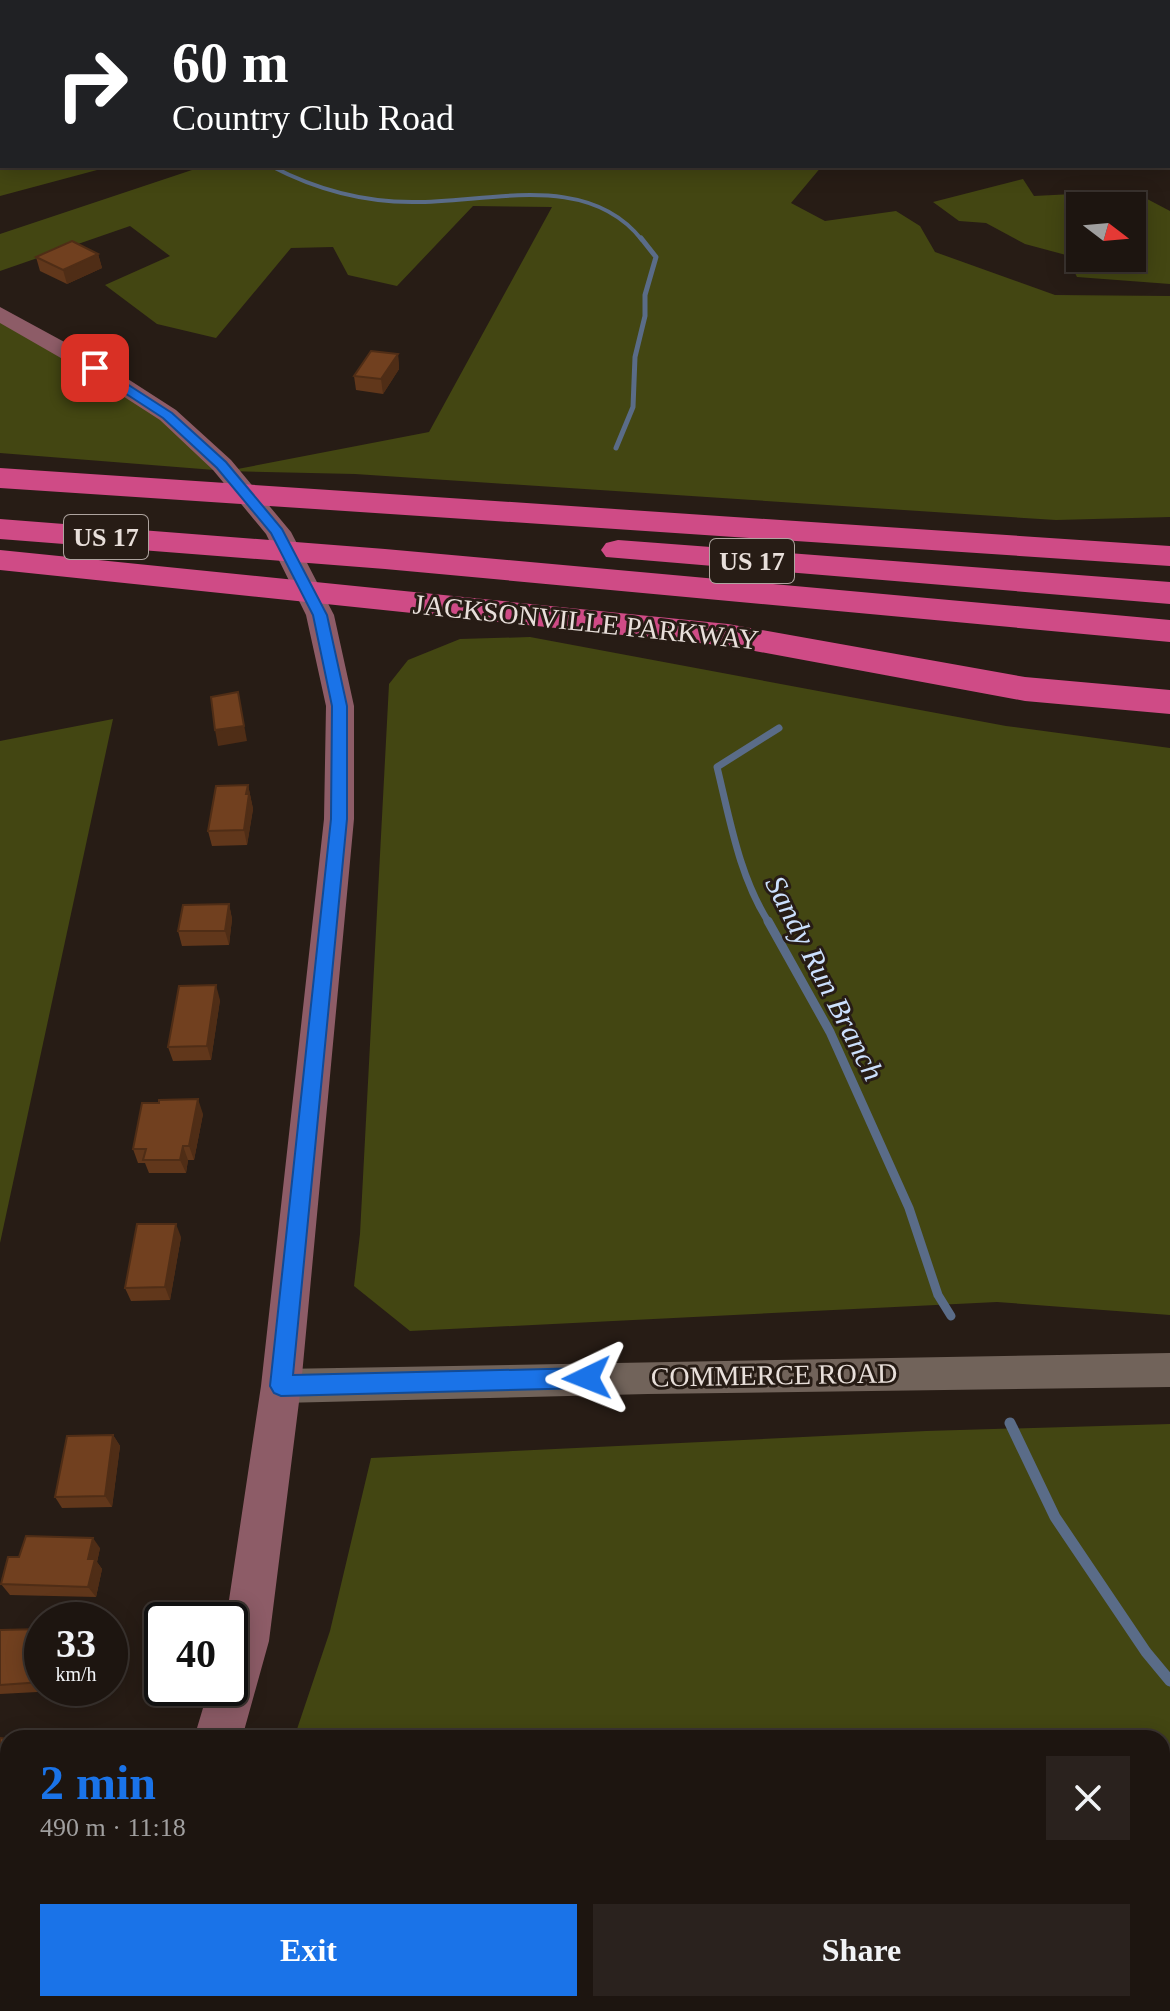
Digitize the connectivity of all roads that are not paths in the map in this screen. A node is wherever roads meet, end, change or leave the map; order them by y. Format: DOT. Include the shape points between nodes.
graph roads {
  1 [pos="0,314"];
  2 [pos="0,478"];
  3 [pos="0,500"];
  4 [pos="163,501"];
  5 [pos="338,514"];
  6 [pos="0,529"];
  7 [pos="1170,553"];
  8 [pos="0,560"];
  9 [pos="1170,593"];
  10 [pos="1170,631"];
  11 [pos="1170,702"];
  12 [pos="1170,1370"];
  13 [pos="281,1386"];
  14 [pos="220,1730"];
  1 -- 13 [label="main road" via="168,415 222,465 278,532 320,615 340,706 339,819"];
  2 -- 4 [label="highway"];
  3 -- 4 [label="highway, US 17"];
  4 -- 5 [label="highway, US 17"];
  5 -- 7 [label="highway"];
  5 -- 9 [label="highway, US 17"];
  6 -- 10 [label="highway, US 17"];
  8 -- 11 [label="highway, JACKSONVILLE PARKWAY" via="728,635 1025,689"];
  12 -- 13 [label="street, COMMERCE ROAD"];
  13 -- 14 [label="main road" via="246,1641"];
}
